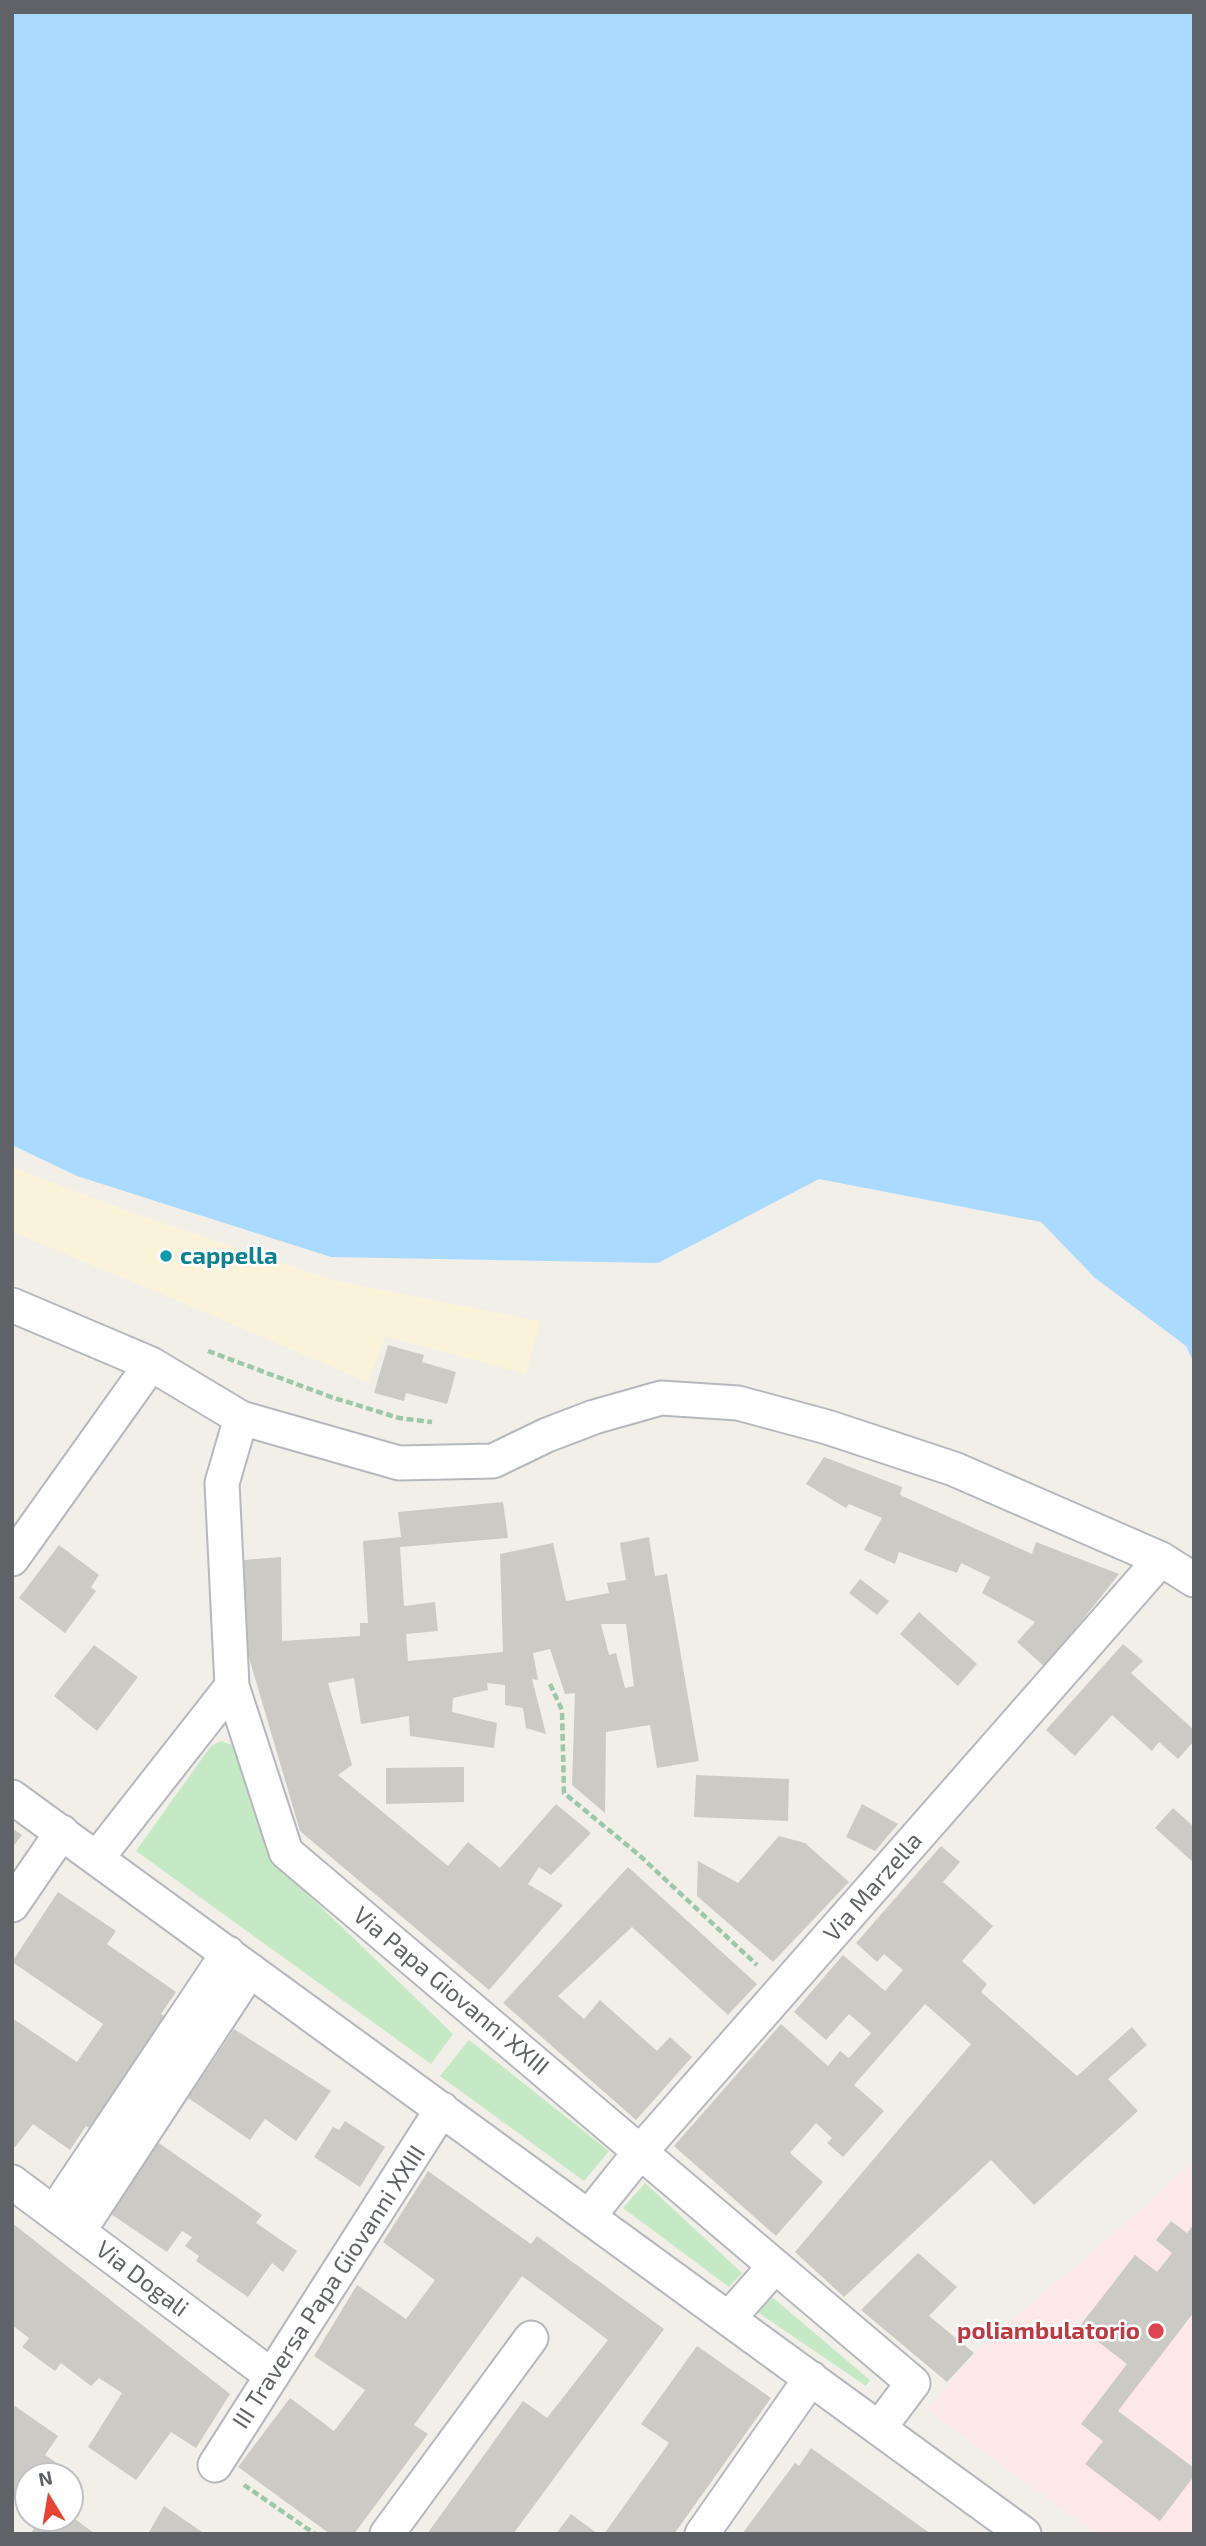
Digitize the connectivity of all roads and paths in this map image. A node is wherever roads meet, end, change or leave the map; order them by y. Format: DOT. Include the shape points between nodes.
graph roads {
  1 [pos="12,1305"];
  2 [pos="151,1364"];
  3 [pos="241,1418"];
  4 [pos="12,1559"];
  5 [pos="1161,1559"];
  6 [pos="1194,1580"];
  7 [pos="550,1684"];
  8 [pos="232,1686"];
  9 [pos="12,1797"];
  10 [pos="62,1832"];
  11 [pos="97,1858"];
  12 [pos="12,1905"];
  13 [pos="239,1961"];
  14 [pos="783,1989"];
  15 [pos="442,2109"];
  16 [pos="641,2151"];
  17 [pos="12,2182"];
  18 [pos="589,2216"];
  19 [pos="67,2222"];
  20 [pos="775,2266"];
  21 [pos="729,2318"];
  22 [pos="531,2338"];
  23 [pos="272,2376"];
  24 [pos="811,2378"];
  25 [pos="879,2428"];
  26 [pos="215,2465"];
  27 [pos="315,2534"];
  28 [pos="387,2534"];
  29 [pos="702,2534"];
  30 [pos="1024,2534"];
  1 -- 2 [label="street"];
  2 -- 3 [label="street"];
  2 -- 4 [label="street"];
  3 -- 5 [label="street" via="399,1463 493,1461 582,1422 661,1398 738,1403 954,1469"];
  3 -- 8 [label="street, Via Papa Giovanni XXIII" via="222,1483"];
  5 -- 6 [label="street"];
  5 -- 14 [label="street, Via Marzella"];
  7 -- 14 [label="path" via="562,1710 564,1793 639,1855"];
  8 -- 11 [label="street"];
  8 -- 16 [label="street, Via Papa Giovanni XXIII" via="286,1852"];
  9 -- 10 [label="street"];
  10 -- 11 [label="street"];
  10 -- 12 [label="street"];
  11 -- 13 [label="street"];
  13 -- 15 [label="street"];
  13 -- 19 [label="street"];
  14 -- 16 [label="street, Via Marzella"];
  15 -- 18 [label="street"];
  15 -- 23 [label="street, III Traversa Papa Giovanni XXIII"];
  16 -- 18 [label="street, Via Marzella"];
  16 -- 20 [label="street, Via Papa Giovanni XXIII"];
  17 -- 19 [label="street, Via Dogali"];
  18 -- 21 [label="street"];
  19 -- 23 [label="street, Via Dogali"];
  20 -- 21 [label="street"];
  20 -- 25 [label="street, Via Papa Giovanni XXIII" via="913,2383"];
  21 -- 24 [label="street"];
  22 -- 28 [label="street"];
  23 -- 26 [label="street, III Traversa Papa Giovanni XXIII"];
  24 -- 25 [label="street"];
  24 -- 29 [label="street"];
  25 -- 30 [label="street"];
  26 -- 27 [label="path"];
}
